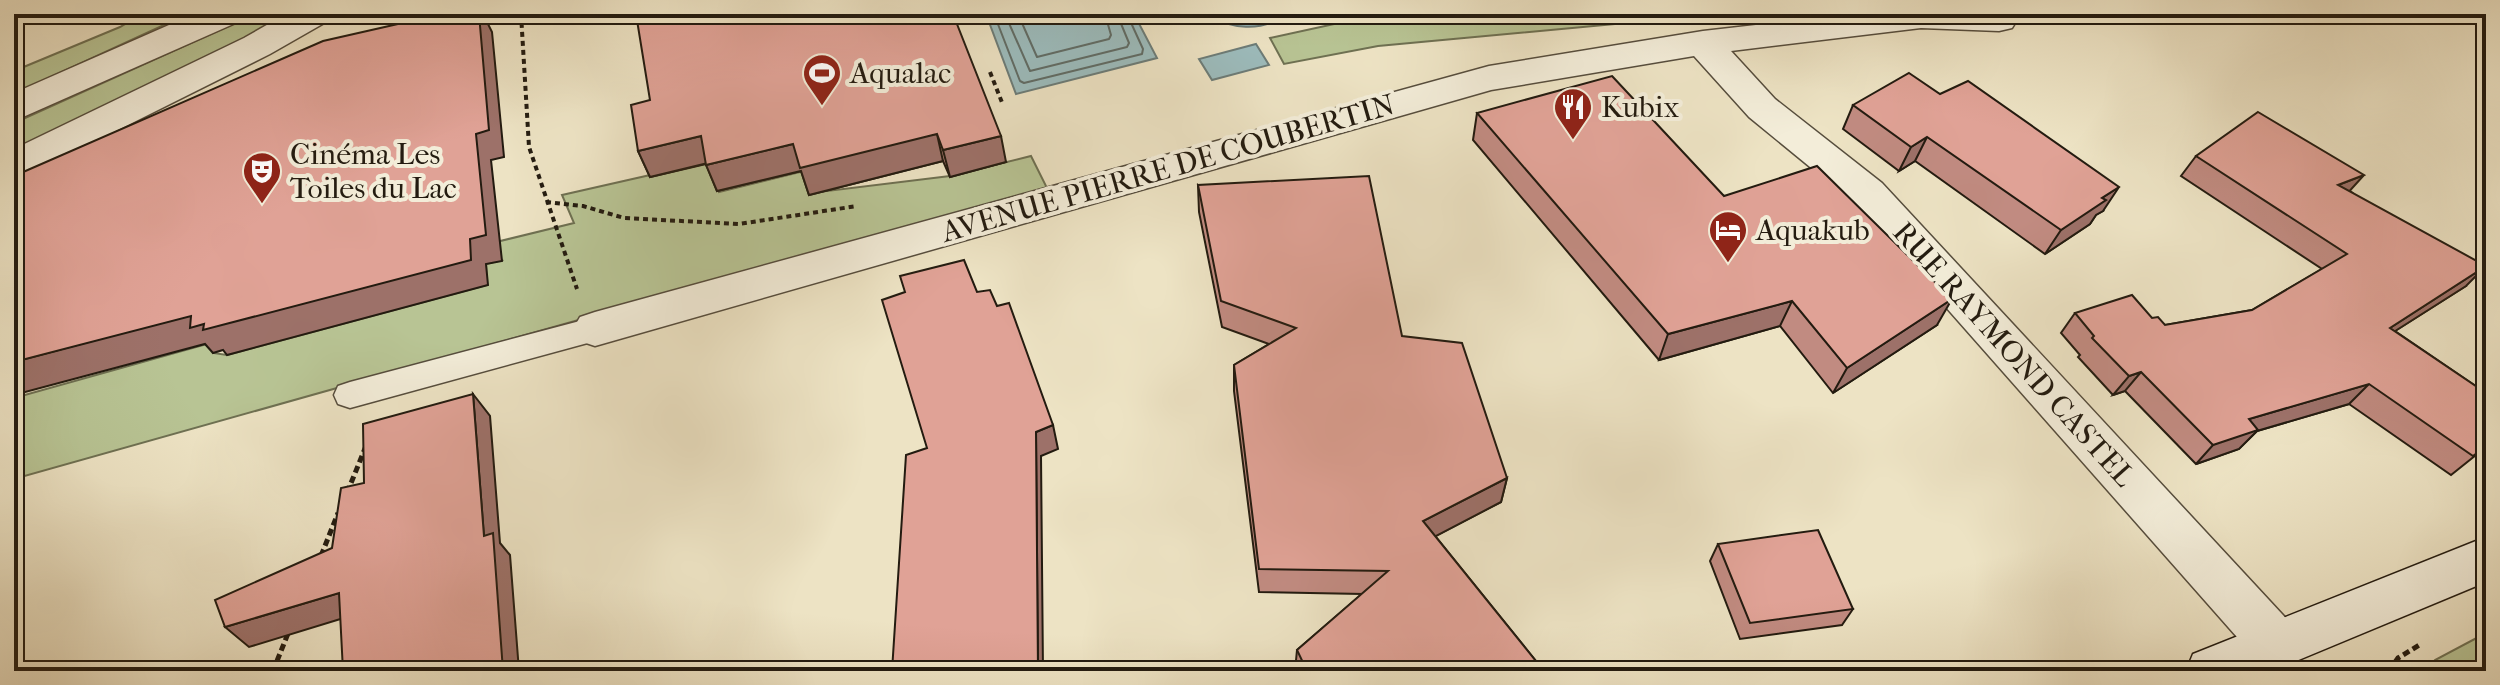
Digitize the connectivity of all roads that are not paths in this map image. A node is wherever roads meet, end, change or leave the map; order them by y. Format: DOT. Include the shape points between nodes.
graph roads {
  1 [pos="225,14"];
  2 [pos="313,14"];
  3 [pos="1999,20"];
  4 [pos="1703,43"];
  5 [pos="14,108"];
  6 [pos="14,165"];
  7 [pos="595,329"];
  8 [pos="350,395"];
  9 [pos="2486,559"];
  10 [pos="2277,645"];
  11 [pos="2212,671"];
  1 -- 5 [label="street"];
  2 -- 6 [label="street"];
  3 -- 4 [label="street, AVENUE PIERRE DE COUBERTIN" via="1921,17"];
  4 -- 7 [label="street, AVENUE PIERRE DE COUBERTIN" via="1489,78"];
  4 -- 10 [label="street, RUE RAYMOND CASTEL" via="1762,108 1868,193"];
  7 -- 8 [label="lane, AVENUE PIERRE DE COUBERTIN"];
  9 -- 10 [label="street"];
  10 -- 11 [label="street"];
}
